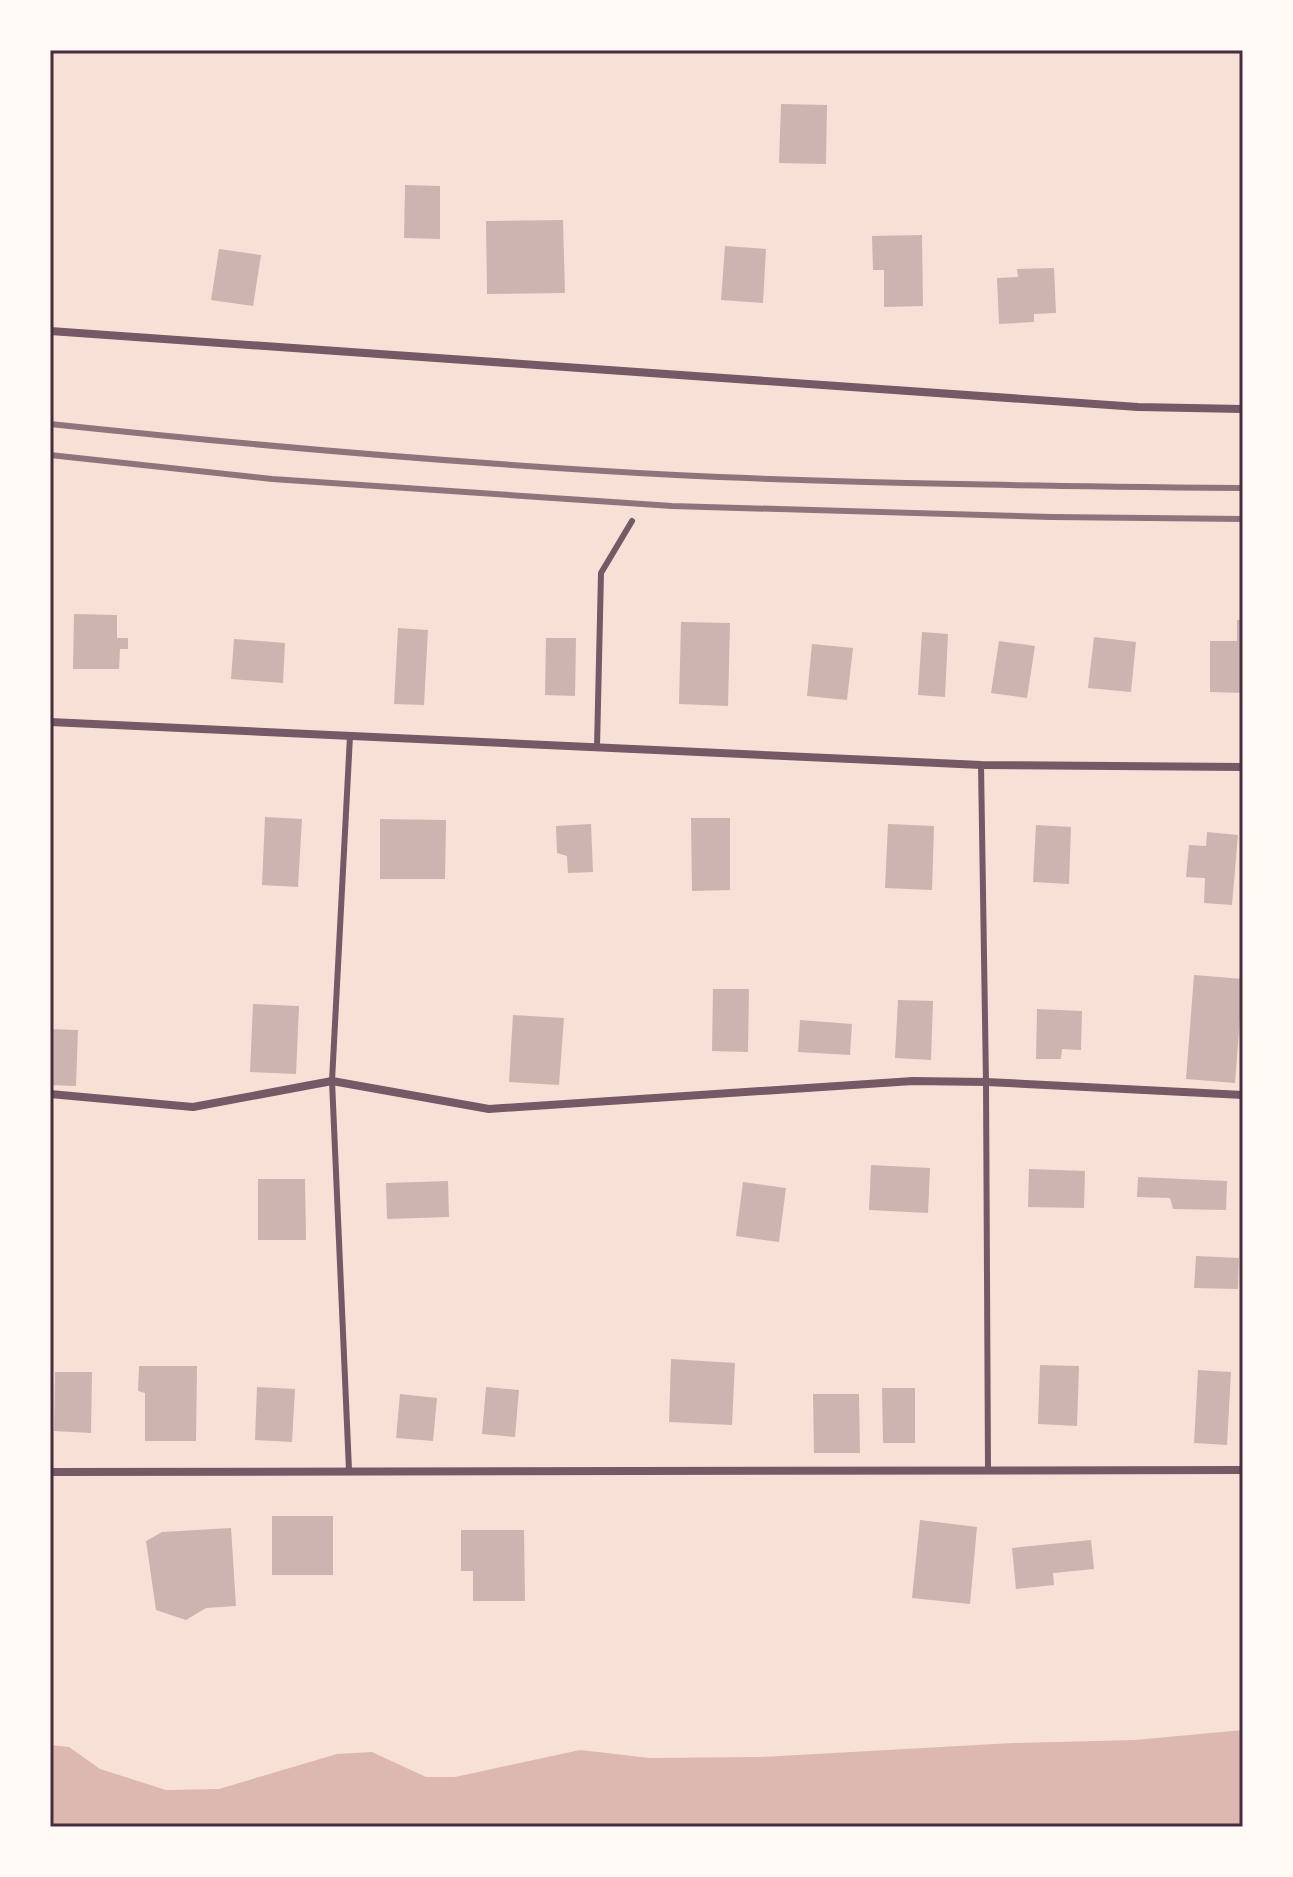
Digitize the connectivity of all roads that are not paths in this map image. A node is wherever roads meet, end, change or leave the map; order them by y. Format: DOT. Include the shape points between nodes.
graph roads {
  1 [pos="50,331"];
  2 [pos="1243,409"];
  3 [pos="632,521"];
  4 [pos="50,722"];
  5 [pos="350,736"];
  6 [pos="597,747"];
  7 [pos="981,765"];
  8 [pos="1243,767"];
  9 [pos="332,1081"];
  10 [pos="986,1082"];
  11 [pos="50,1094"];
  12 [pos="1243,1095"];
  13 [pos="349,1470"];
  14 [pos="988,1470"];
  15 [pos="1243,1470"];
  16 [pos="50,1472"];
  1 -- 2 [label="street" via="1138,407"];
  3 -- 6 [label="lane" via="601,573"];
  4 -- 5 [label="street"];
  5 -- 6 [label="street"];
  5 -- 9 [label="lane"];
  6 -- 7 [label="street"];
  7 -- 8 [label="street"];
  7 -- 10 [label="lane"];
  9 -- 10 [label="street" via="489,1109 913,1081"];
  9 -- 11 [label="street" via="193,1107"];
  9 -- 13 [label="lane"];
  10 -- 12 [label="street"];
  10 -- 14 [label="lane"];
  13 -- 14 [label="street"];
  13 -- 16 [label="street"];
  14 -- 15 [label="street"];
}
